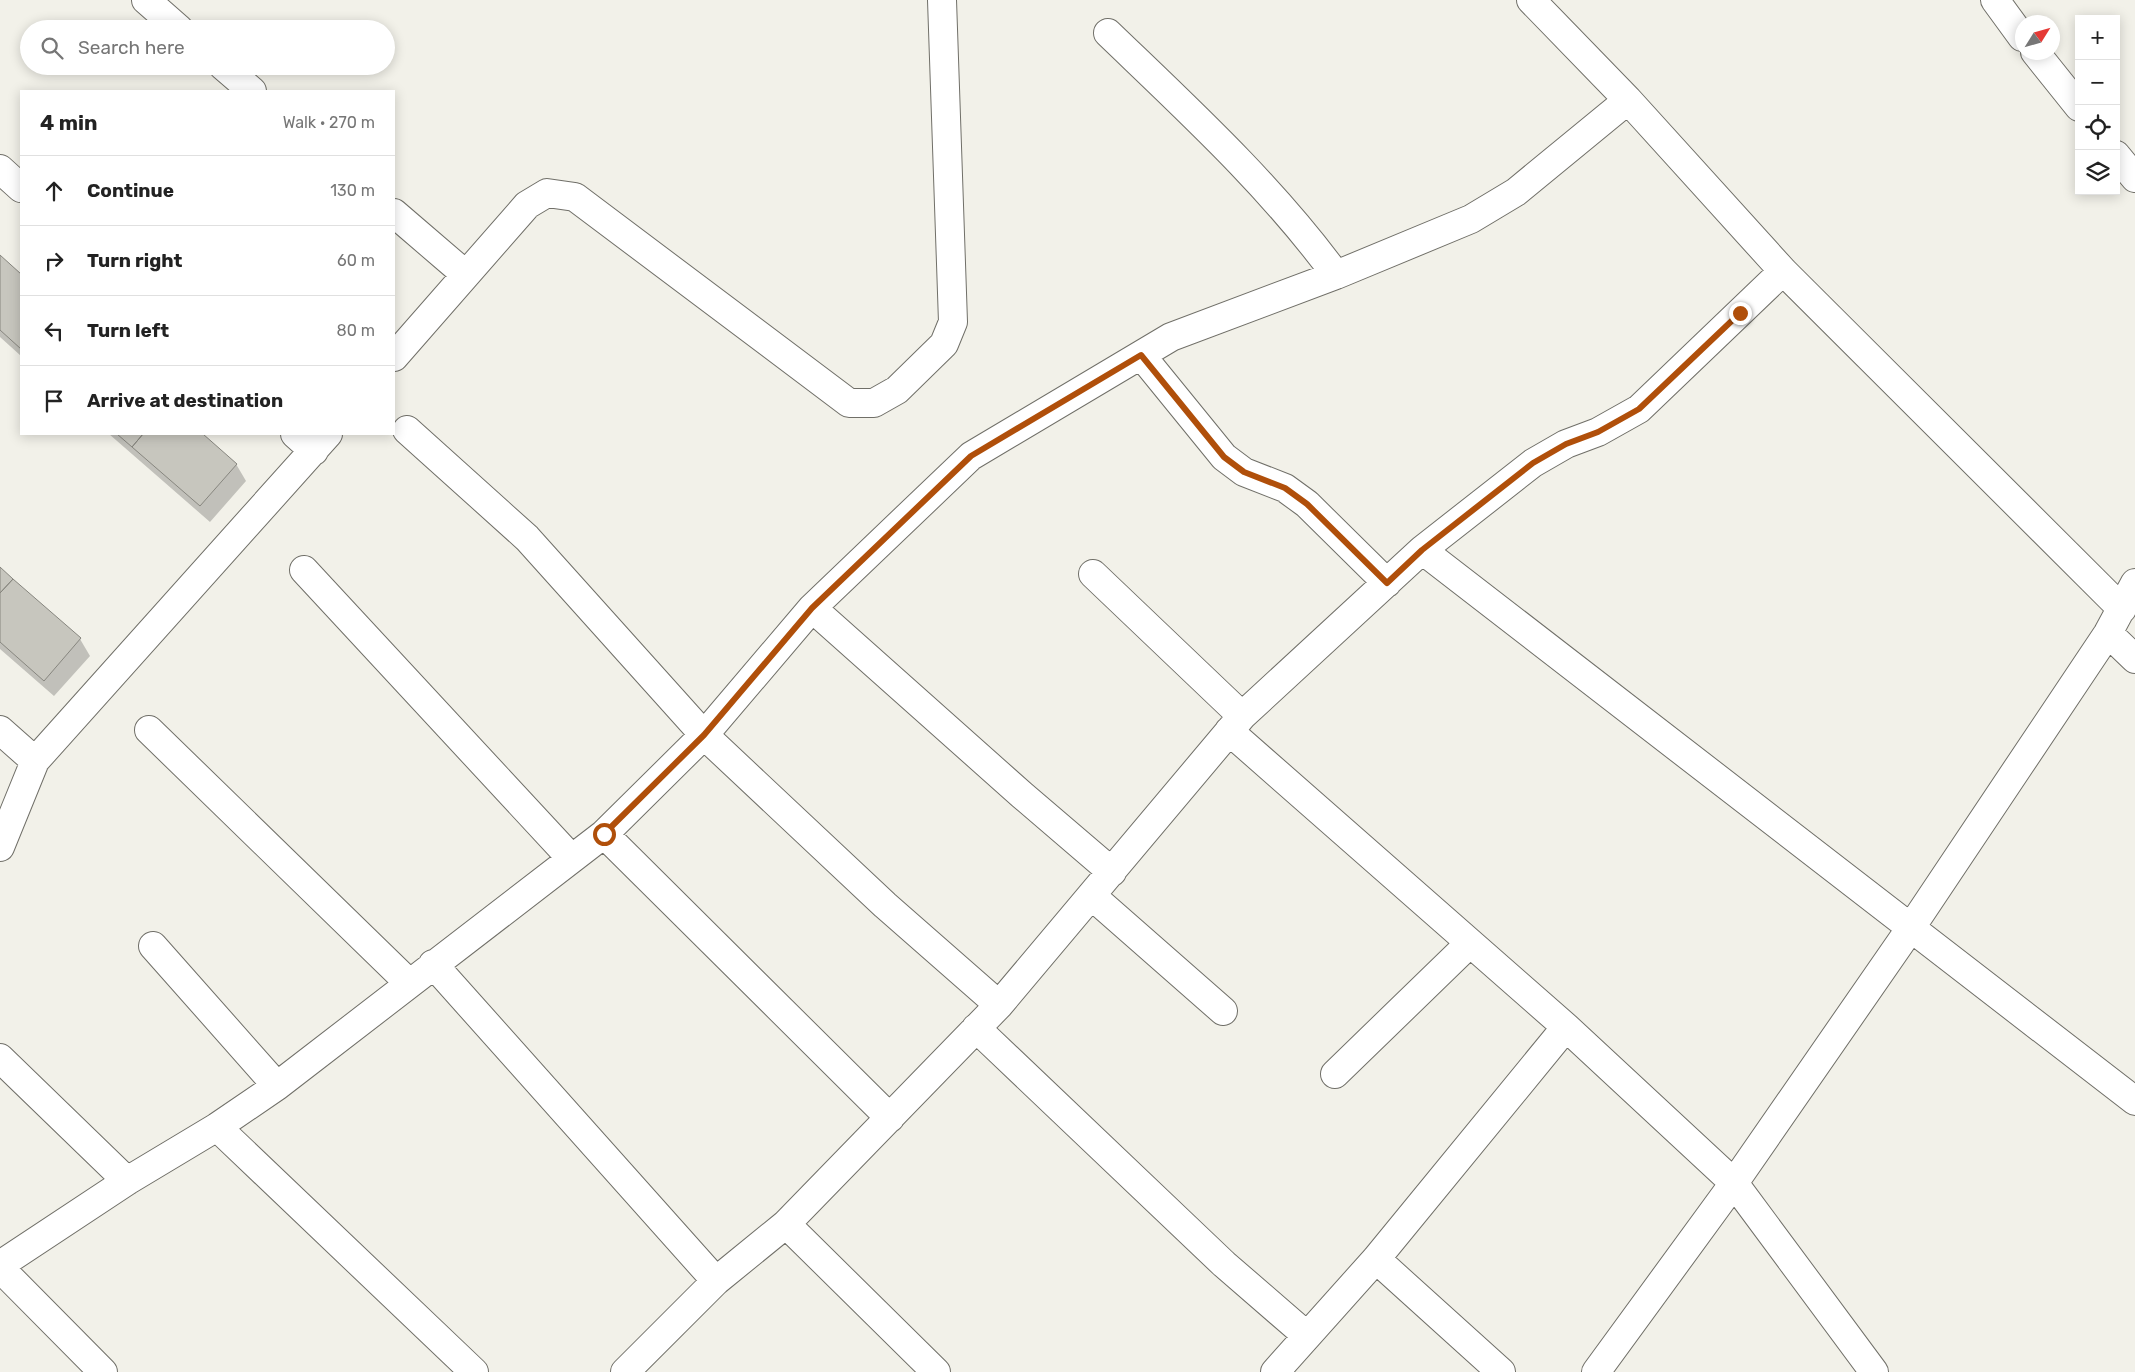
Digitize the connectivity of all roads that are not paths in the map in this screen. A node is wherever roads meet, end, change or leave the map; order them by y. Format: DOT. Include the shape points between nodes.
graph roads {
  1 [pos="146,0"];
  2 [pos="942,0"];
  3 [pos="1531,0"];
  4 [pos="1995,0"];
  5 [pos="169,20"];
  6 [pos="2015,27"];
  7 [pos="1108,33"];
  8 [pos="2041,60"];
  9 [pos="233,75"];
  10 [pos="251,90"];
  11 [pos="1628,100"];
  12 [pos="2077,105"];
  13 [pos="2120,159"];
  14 [pos="0,169"];
  15 [pos="2135,178"];
  16 [pos="20,187"];
  17 [pos="395,214"];
  18 [pos="1783,271"];
  19 [pos="465,274"];
  20 [pos="1336,276"];
  21 [pos="1141,355"];
  22 [pos="395,356"];
  23 [pos="408,430"];
  24 [pos="312,439"];
  25 [pos="1422,550"];
  26 [pos="304,570"];
  27 [pos="1092,574"];
  28 [pos="1387,583"];
  29 [pos="2135,583"];
  30 [pos="812,608"];
  31 [pos="2122,609"];
  32 [pos="2108,633"];
  33 [pos="2135,659"];
  34 [pos="1236,724"];
  35 [pos="0,730"];
  36 [pos="149,730"];
  37 [pos="704,735"];
  38 [pos="35,761"];
  39 [pos="604,834"];
  40 [pos="0,847"];
  41 [pos="571,858"];
  42 [pos="1112,872"];
  43 [pos="1092,896"];
  44 [pos="1910,929"];
  45 [pos="1470,943"];
  46 [pos="153,946"];
  47 [pos="434,964"];
  48 [pos="409,983"];
  49 [pos="999,1004"];
  50 [pos="1224,1011"];
  51 [pos="1566,1027"];
  52 [pos="976,1028"];
  53 [pos="0,1058"];
  54 [pos="1335,1074"];
  55 [pos="278,1086"];
  56 [pos="2135,1101"];
  57 [pos="890,1118"];
  58 [pos="217,1128"];
  59 [pos="127,1181"];
  60 [pos="1734,1183"];
  61 [pos="786,1224"];
  62 [pos="1376,1259"];
  63 [pos="0,1266"];
  64 [pos="716,1281"];
  65 [pos="1306,1336"];
  66 [pos="103,1372"];
  67 [pos="474,1372"];
  68 [pos="624,1372"];
  69 [pos="936,1372"];
  70 [pos="1275,1372"];
  71 [pos="1501,1372"];
  72 [pos="1596,1372"];
  73 [pos="1874,1372"];
  1 -- 5 [label="street"];
  2 -- 19 [label="street" via="953,322 944,344 897,390 874,403 849,403 575,197 547,193 527,205"];
  3 -- 11 [label="street"];
  4 -- 6 [label="street"];
  7 -- 20 [label="street" via="1248,168 1308,237"];
  8 -- 12 [label="street"];
  9 -- 10 [label="street"];
  11 -- 18 [label="street"];
  11 -- 20 [label="street" via="1516,192 1471,219"];
  13 -- 15 [label="street"];
  14 -- 16 [label="street"];
  17 -- 19 [label="street"];
  18 -- 25 [label="street" via="1639,409 1533,463"];
  18 -- 31 [label="street"];
  19 -- 22 [label="street"];
  20 -- 21 [label="street" via="1171,337"];
  21 -- 28 [label="street" via="1224,457 1244,472 1285,488 1307,504"];
  21 -- 30 [label="street" via="971,456"];
  23 -- 37 [label="street" via="526,538"];
  24 -- 38 [label="street"];
  25 -- 28 [label="street"];
  25 -- 44 [label="street"];
  26 -- 41 [label="street"];
  27 -- 34 [label="street"];
  28 -- 34 [label="street"];
  29 -- 31 [label="street"];
  30 -- 37 [label="street"];
  30 -- 42 [label="street"];
  31 -- 32 [label="street"];
  32 -- 33 [label="street"];
  32 -- 44 [label="street"];
  34 -- 42 [label="street"];
  34 -- 45 [label="street"];
  35 -- 38 [label="street"];
  36 -- 48 [label="street"];
  37 -- 39 [label="street"];
  37 -- 49 [label="street" via="885,905"];
  38 -- 40 [label="street"];
  39 -- 41 [label="street"];
  39 -- 57 [label="street"];
  41 -- 47 [label="street"];
  42 -- 43 [label="street"];
  43 -- 49 [label="street"];
  43 -- 50 [label="street"];
  44 -- 56 [label="street"];
  44 -- 60 [label="street"];
  45 -- 51 [label="street"];
  45 -- 54 [label="street"];
  46 -- 55 [label="street"];
  47 -- 48 [label="street"];
  47 -- 64 [label="street"];
  48 -- 55 [label="street"];
  49 -- 52 [label="street"];
  51 -- 60 [label="street"];
  51 -- 62 [label="street"];
  52 -- 57 [label="street"];
  52 -- 65 [label="street" via="1224,1264"];
  53 -- 59 [label="street"];
  55 -- 58 [label="street"];
  57 -- 61 [label="street"];
  58 -- 59 [label="street"];
  58 -- 67 [label="street"];
  59 -- 63 [label="street"];
  60 -- 72 [label="street"];
  60 -- 73 [label="street"];
  61 -- 64 [label="street"];
  61 -- 69 [label="street"];
  62 -- 65 [label="street"];
  62 -- 71 [label="street"];
  63 -- 66 [label="street"];
  64 -- 68 [label="street"];
  65 -- 70 [label="street"];
}
